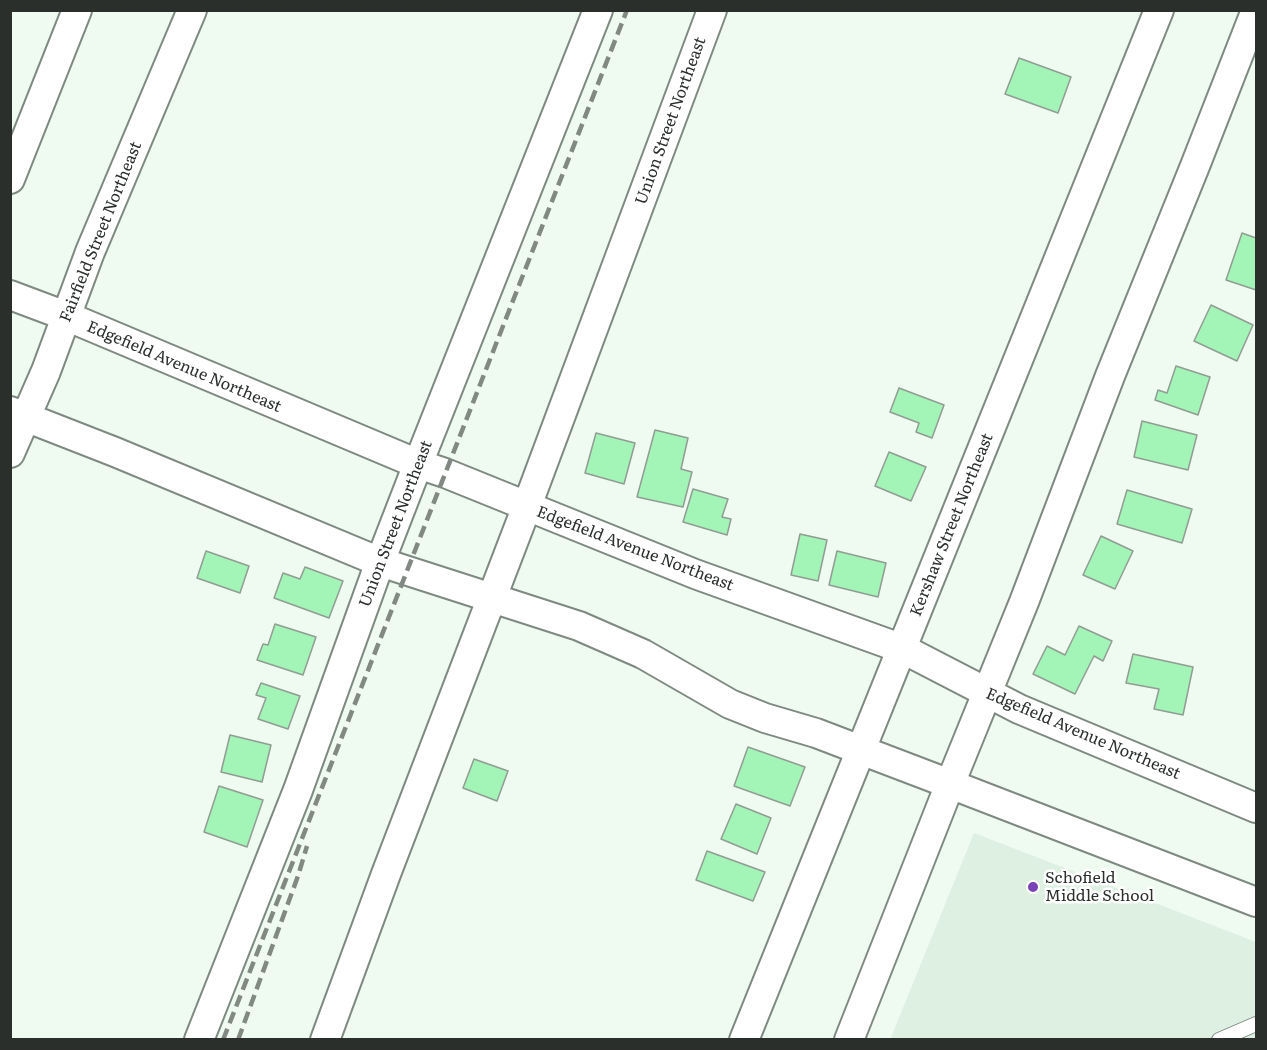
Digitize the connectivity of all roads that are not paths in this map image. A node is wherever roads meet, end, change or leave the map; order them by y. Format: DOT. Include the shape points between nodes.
graph roads {
  1 [pos="77,10"];
  2 [pos="192,10"];
  3 [pos="598,10"];
  4 [pos="711,10"];
  5 [pos="1159,10"];
  6 [pos="1256,10"];
  7 [pos="10,179"];
  8 [pos="10,295"];
  9 [pos="66,316"];
  10 [pos="18,414"];
  11 [pos="10,453"];
  12 [pos="418,464"];
  13 [pos="527,506"];
  14 [pos="380,562"];
  15 [pos="491,598"];
  16 [pos="903,649"];
  17 [pos="987,693"];
  18 [pos="861,751"];
  19 [pos="950,784"];
  20 [pos="1257,807"];
  21 [pos="1257,902"];
  22 [pos="1257,1024"];
  23 [pos="199,1040"];
  24 [pos="326,1040"];
  25 [pos="744,1040"];
  26 [pos="849,1040"];
  27 [pos="1220,1040"];
  1 -- 7 [label="street"];
  2 -- 9 [label="street, Fairfield Street Northeast"];
  3 -- 12 [label="street, Union Street Northeast"];
  4 -- 13 [label="street, Union Street Northeast"];
  5 -- 16 [label="street, Kershaw Street Northeast"];
  6 -- 17 [label="street"];
  8 -- 9 [label="street, Edgefield Avenue Northeast"];
  9 -- 10 [label="street, Fairfield Street Northeast" via="46,371"];
  9 -- 12 [label="street, Edgefield Avenue Northeast"];
  10 -- 11 [label="street, Fairfield Street Northeast"];
  10 -- 14 [label="street"];
  12 -- 13 [label="street, Edgefield Avenue Northeast"];
  12 -- 14 [label="street, Union Street Northeast"];
  13 -- 15 [label="street, Union Street Northeast"];
  13 -- 16 [label="street, Edgefield Avenue Northeast" via="695,574"];
  14 -- 15 [label="street"];
  14 -- 23 [label="street, Union Street Northeast" via="298,790"];
  15 -- 18 [label="street" via="579,626 643,654 730,704"];
  15 -- 24 [label="street, Union Street Northeast"];
  16 -- 17 [label="street, Edgefield Avenue Northeast"];
  16 -- 18 [label="street, Kershaw Street Northeast"];
  17 -- 19 [label="street"];
  17 -- 20 [label="street, Edgefield Avenue Northeast"];
  18 -- 19 [label="street"];
  18 -- 25 [label="street, Kershaw Street Northeast"];
  19 -- 21 [label="street"];
  19 -- 26 [label="street"];
  22 -- 27 [label="lane"];
}
